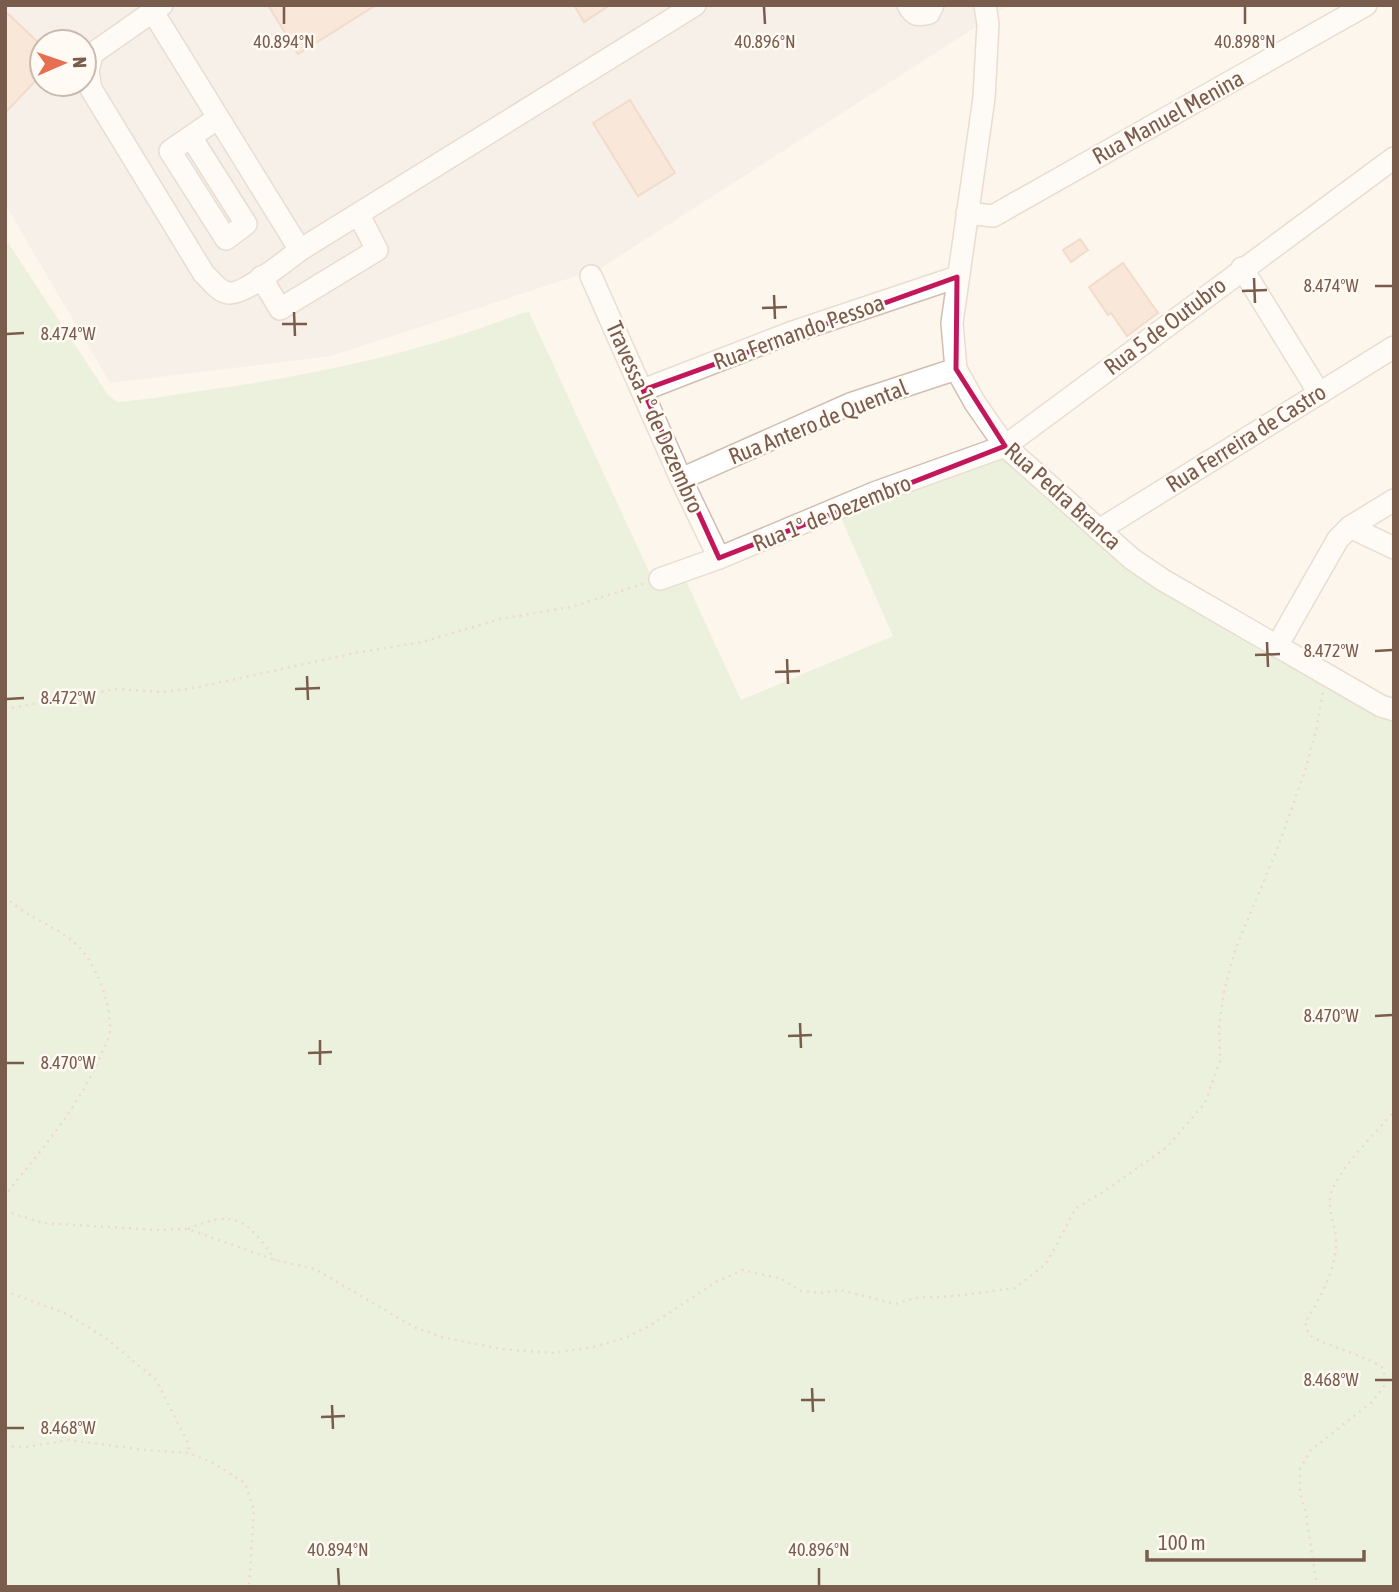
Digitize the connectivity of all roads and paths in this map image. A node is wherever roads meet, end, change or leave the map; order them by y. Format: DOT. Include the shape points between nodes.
graph roads {
  1 [pos="695,5"];
  2 [pos="908,5"];
  3 [pos="933,5"];
  4 [pos="1367,5"];
  5 [pos="158,9"];
  6 [pos="987,15"];
  7 [pos="218,118"];
  8 [pos="1394,158"];
  9 [pos="967,213"];
  10 [pos="359,215"];
  11 [pos="300,250"];
  12 [pos="195,259"];
  13 [pos="1242,268"];
  14 [pos="591,276"];
  15 [pos="261,277"];
  16 [pos="957,277"];
  17 [pos="1394,347"];
  18 [pos="956,369"];
  19 [pos="642,390"];
  20 [pos="1319,393"];
  21 [pos="1005,446"];
  22 [pos="681,479"];
  23 [pos="1394,500"];
  24 [pos="1350,527"];
  25 [pos="1099,530"];
  26 [pos="1394,548"];
  27 [pos="719,558"];
  28 [pos="660,579"];
  29 [pos="1277,646"];
  30 [pos="1328,676"];
  31 [pos="5,709"];
  32 [pos="1394,710"];
  33 [pos="5,896"];
  34 [pos="1394,1111"];
  35 [pos="5,1195"];
  36 [pos="5,1211"];
  37 [pos="188,1229"];
  38 [pos="275,1261"];
  39 [pos="5,1291"];
  40 [pos="5,1446"];
  41 [pos="189,1453"];
  42 [pos="249,1587"];
  43 [pos="1317,1587"];
  1 -- 10 [label="street"];
  2 -- 3 [label="street" via="918,16 929,13"];
  4 -- 9 [label="street, Rua Manuel Menina" via="993,216"];
  5 -- 7 [label="street"];
  5 -- 12 [label="street" via="92,54 88,71 91,89"];
  6 -- 9 [label="street, Rua Pedra Branca" via="984,98"];
  7 -- 11 [label="street"];
  7 -- 12 [label="street" via="170,151 226,239"];
  8 -- 13 [label="street, Rua 5 de Outubro"];
  9 -- 16 [label="street, Rua Pedra Branca"];
  10 -- 11 [label="street"];
  10 -- 15 [label="street" via="377,250 280,309"];
  11 -- 15 [label="street"];
  12 -- 15 [label="street" via="219,289 229,293"];
  13 -- 20 [label="street"];
  13 -- 21 [label="street, Rua 5 de Outubro"];
  14 -- 19 [label="street, Travessa 1º de Dezembro"];
  16 -- 18 [label="street, Rua Pedra Branca" via="952,323"];
  16 -- 19 [label="street, Rua Fernando Pessoa" via="790,333"];
  17 -- 20 [label="street, Rua Ferreira de Castro"];
  18 -- 21 [label="street, Rua Pedra Branca"];
  18 -- 22 [label="street, Rua Antero de Quental" via="850,404"];
  19 -- 22 [label="street, Travessa 1º de Dezembro"];
  20 -- 25 [label="street, Rua Ferreira de Castro"];
  21 -- 25 [label="street, Rua Pedra Branca"];
  21 -- 27 [label="street, Rua 1º de Dezembro" via="874,493"];
  22 -- 27 [label="street, Travessa 1º de Dezembro"];
  23 -- 24 [label="street"];
  24 -- 26 [label="street"];
  24 -- 29 [label="street" via="1338,539"];
  25 -- 29 [label="street, Rua Pedra Branca" via="1163,580"];
  27 -- 28 [label="street, Rua 1º de Dezembro"];
  28 -- 31 [label="path" via="572,607 199,687 163,692 116,689"];
  29 -- 30 [label="street, Rua Pedra Branca"];
  30 -- 32 [label="street, Rua Pedra Branca"];
  30 -- 38 [label="path" via="1305,771 1235,950 1219,1026 1220,1061 1205,1102 1167,1147 1076,1208 1046,1264 1015,1288 895,1304 841,1290 801,1291 782,1279 743,1270 625,1338 552,1353 442,1337 414,1327 315,1269"];
  33 -- 35 [label="path" via="17,909 77,945 94,965 110,1032 80,1098"];
  34 -- 43 [label="path" via="1340,1175 1331,1194 1336,1251 1325,1288 1305,1322 1309,1335 1382,1367 1387,1382 1373,1401 1310,1451 1300,1469"];
  36 -- 37 [label="path" via="43,1223"];
  37 -- 38 [label="path"];
  37 -- 38 [label="path" via="211,1219 231,1218 246,1225"];
  39 -- 41 [label="path" via="67,1314 107,1339 156,1380"];
  40 -- 41 [label="path" via="69,1440"];
  41 -- 42 [label="path" via="244,1483 254,1510"];
}
